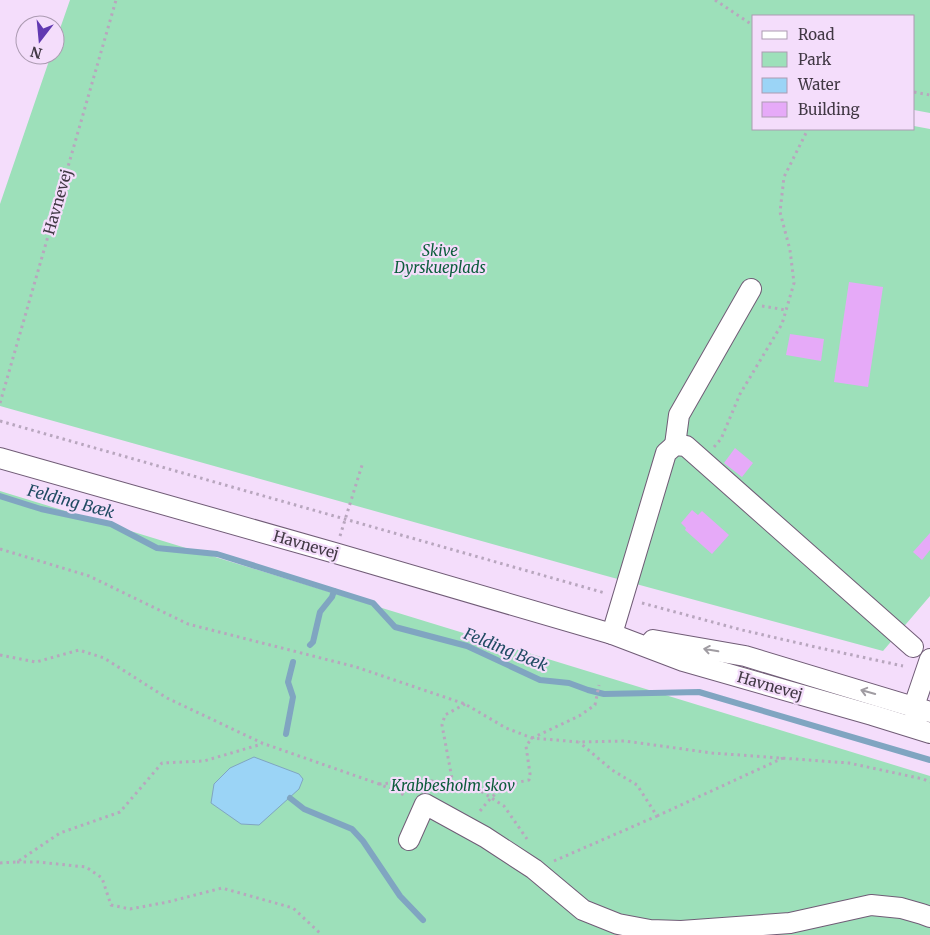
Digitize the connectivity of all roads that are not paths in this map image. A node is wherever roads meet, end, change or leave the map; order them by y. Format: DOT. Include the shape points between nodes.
graph roads {
  1 [pos="751,289"];
  2 [pos="676,445"];
  3 [pos="0,458"];
  4 [pos="612,634"];
  5 [pos="913,647"];
  6 [pos="928,665"];
  7 [pos="922,709"];
  8 [pos="926,727"];
  9 [pos="409,840"];
  10 [pos="930,917"];
  1 -- 2 [label="street" via="679,415"];
  2 -- 4 [label="street" via="666,453"];
  2 -- 5 [label="street" via="686,446"];
  3 -- 4 [label="street, Havnevej"];
  7 -- 4 [label="street, Havnevej, one-way" via="745,656"];
  4 -- 8 [label="street, Havnevej" via="683,661"];
  6 -- 7 [label="street"];
  7 -- 8 [label="street"];
  9 -- 10 [label="street" via="425,804 485,837 534,870 583,910 618,924 650,930 681,931 790,923 871,905 901,908"];
}
